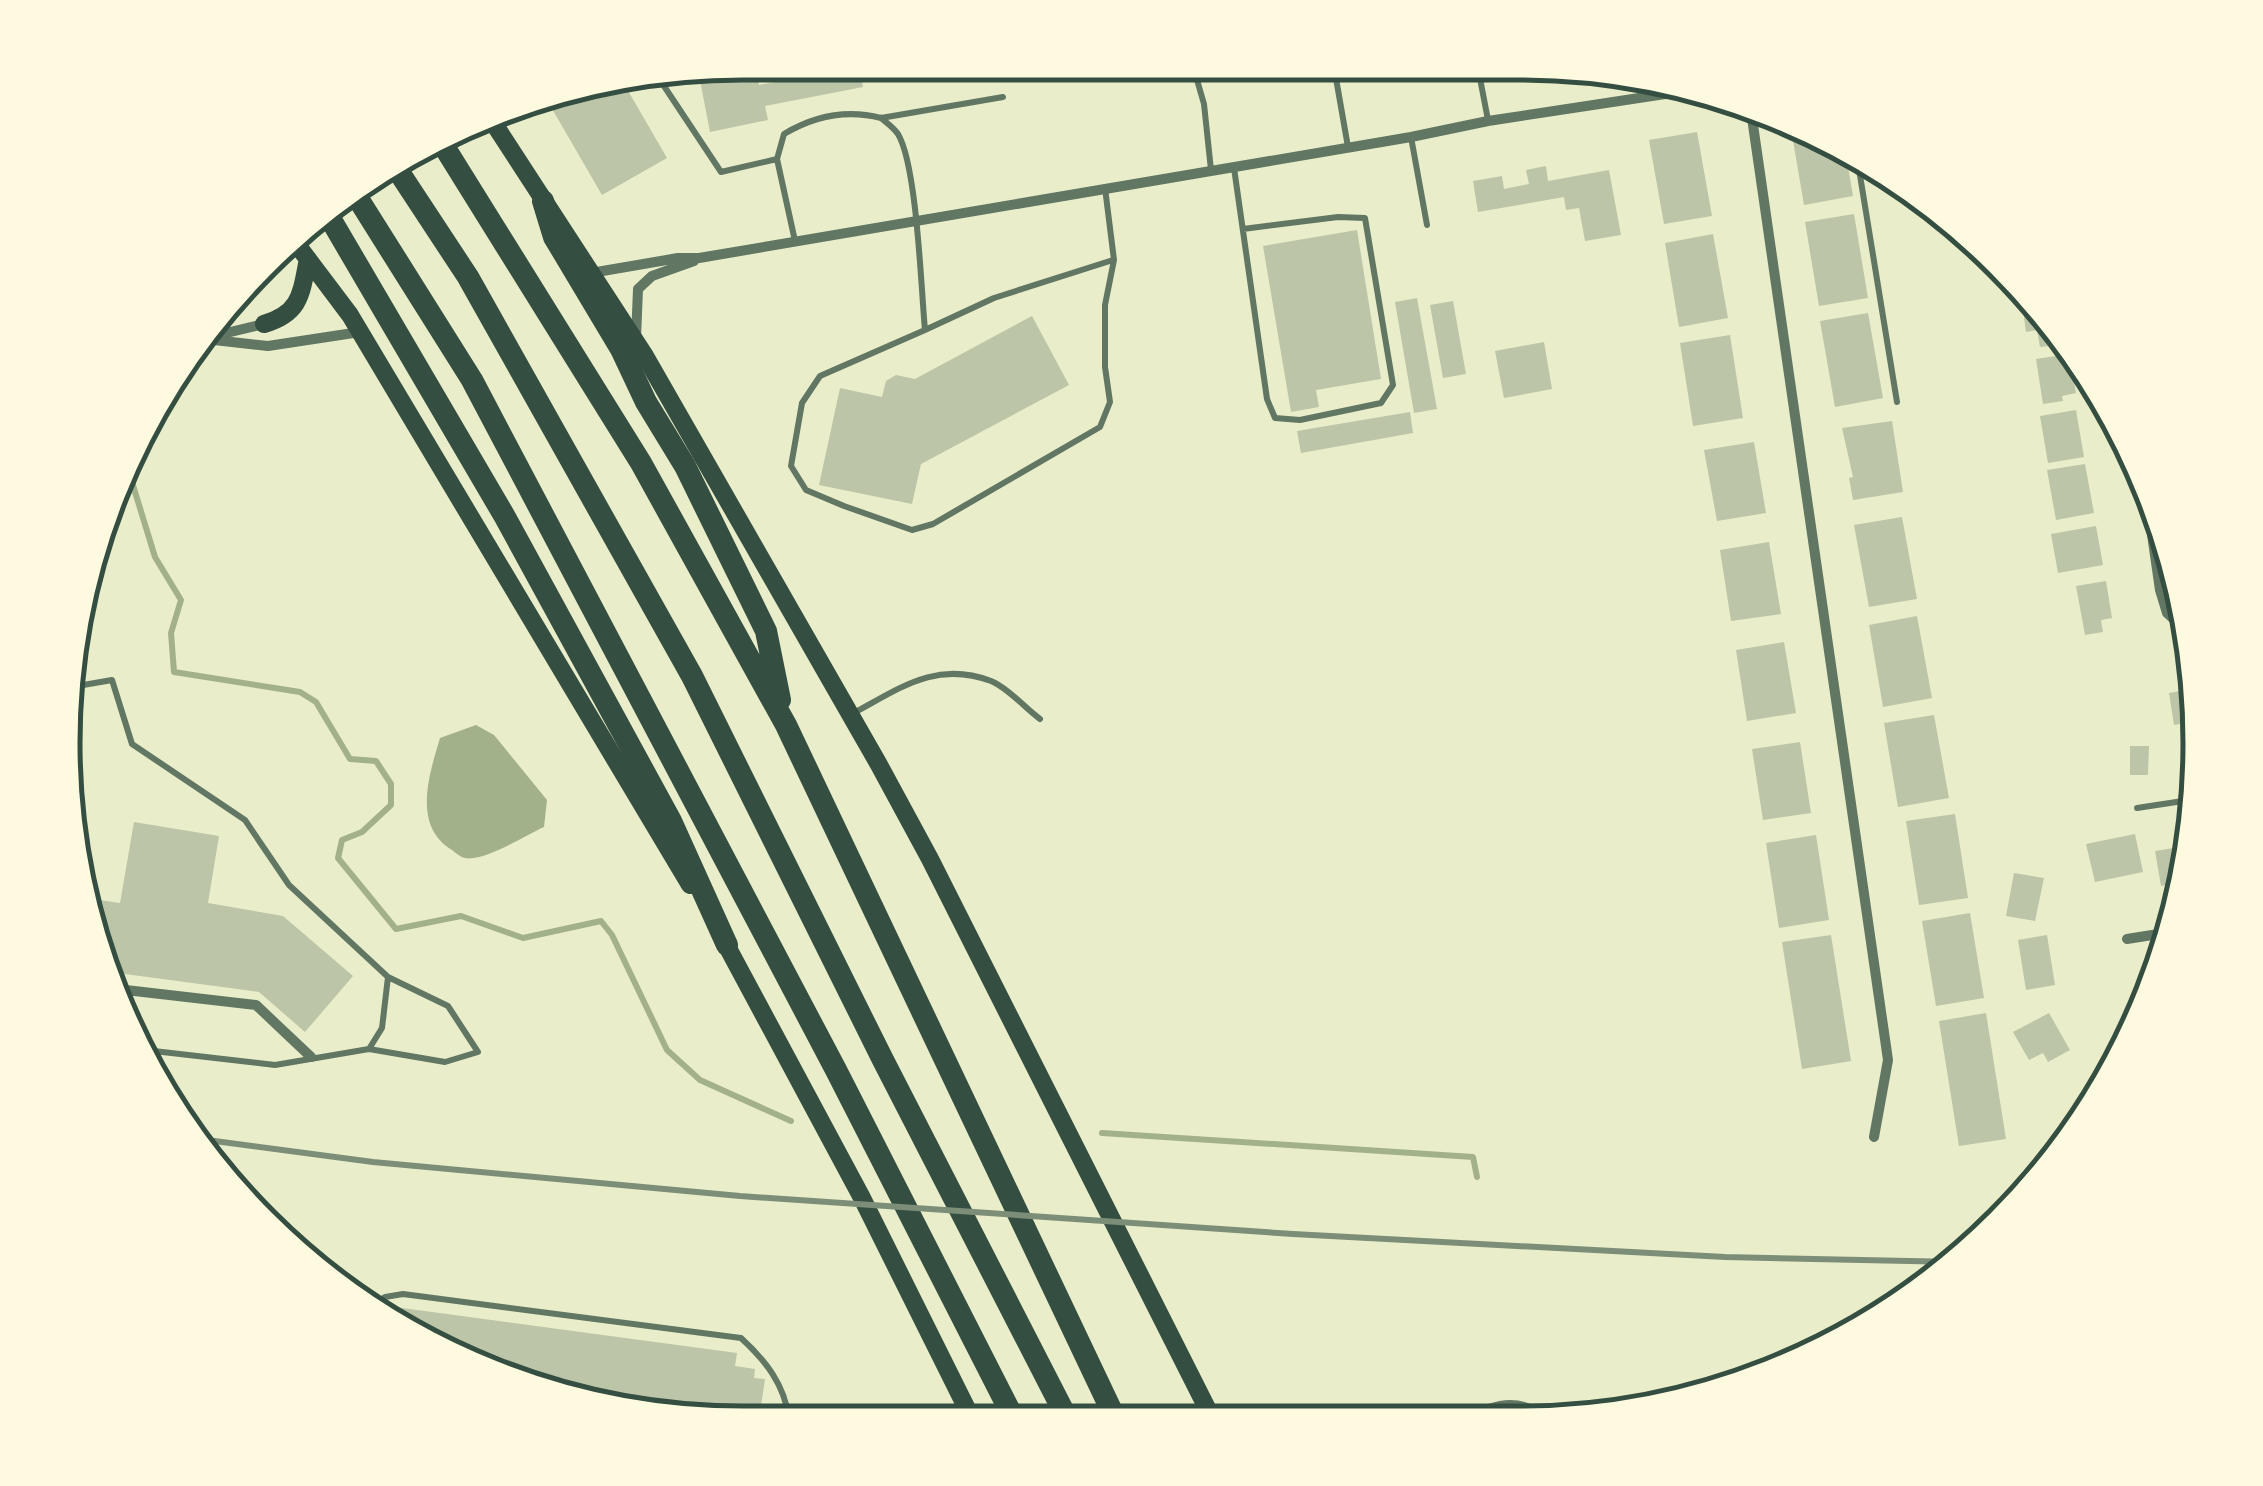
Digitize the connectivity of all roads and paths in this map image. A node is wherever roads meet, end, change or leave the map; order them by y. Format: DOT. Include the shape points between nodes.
graph roads {
  1 [pos="1196,80"];
  2 [pos="1336,80"];
  3 [pos="1480,80"];
  4 [pos="664,85"];
  5 [pos="1660,96"];
  6 [pos="1003,97"];
  7 [pos="881,118"];
  8 [pos="1488,121"];
  9 [pos="1754,123"];
  10 [pos="496,127"];
  11 [pos="1411,137"];
  12 [pos="1348,148"];
  13 [pos="446,150"];
  14 [pos="777,159"];
  15 [pos="1234,166"];
  16 [pos="1210,170"];
  17 [pos="1860,174"];
  18 [pos="401,176"];
  19 [pos="1105,188"];
  20 [pos="544,200"];
  21 [pos="361,202"];
  22 [pos="915,220"];
  23 [pos="333,222"];
  24 [pos="1427,225"];
  25 [pos="1242,229"];
  26 [pos="795,240"];
  27 [pos="301,250"];
  28 [pos="699,258"];
  29 [pos="308,259"];
  30 [pos="1114,260"];
  31 [pos="591,273"];
  32 [pos="264,324"];
  33 [pos="925,330"];
  34 [pos="360,332"];
  35 [pos="220,335"];
  36 [pos="215,341"];
  37 [pos="636,343"];
  38 [pos="1897,402"];
  39 [pos="2157,561"];
  40 [pos="2170,617"];
  41 [pos="83,685"];
  42 [pos="851,715"];
  43 [pos="1040,720"];
  44 [pos="786,725"];
  45 [pos="2180,801"];
  46 [pos="2137,808"];
  47 [pos="2154,935"];
  48 [pos="2127,939"];
  49 [pos="727,945"];
  50 [pos="388,977"];
  51 [pos="127,989"];
  52 [pos="368,1049"];
  53 [pos="156,1051"];
  54 [pos="311,1057"];
  55 [pos="1874,1138"];
  56 [pos="382,1299"];
  57 [pos="785,1406"];
  58 [pos="966,1406"];
  59 [pos="1007,1406"];
  60 [pos="1061,1406"];
  61 [pos="1109,1406"];
  62 [pos="1206,1406"];
  63 [pos="1486,1406"];
  64 [pos="1523,1406"];
  1 -- 16 [label="lane"];
  2 -- 12 [label="lane"];
  3 -- 8 [label="lane"];
  4 -- 14 [label="lane" via="720,172"];
  5 -- 8 [label="street"];
  6 -- 7 [label="lane"];
  7 -- 14 [label="lane" via="845,114 800,124 784,134"];
  7 -- 22 [label="lane" via="904,148"];
  8 -- 11 [label="street"];
  9 -- 55 [label="street" via="1888,1060"];
  10 -- 20 [label="main road"];
  11 -- 12 [label="street"];
  11 -- 24 [label="lane"];
  12 -- 15 [label="street"];
  13 -- 44 [label="highway" via="640,462"];
  14 -- 26 [label="lane"];
  15 -- 16 [label="street"];
  15 -- 25 [label="lane"];
  16 -- 19 [label="street"];
  17 -- 38 [label="lane"];
  18 -- 60 [label="highway" via="468,277 692,676"];
  19 -- 22 [label="street"];
  19 -- 30 [label="lane"];
  20 -- 31 [label="main road"];
  20 -- 44 [label="highway" via="554,237 622,349 766,631"];
  21 -- 59 [label="highway" via="481,398"];
  22 -- 26 [label="street"];
  22 -- 33 [label="lane"];
  23 -- 49 [label="highway" via="505,517 652,787"];
  25 -- 25 [label="lane" via="1275,418 1300,420 1381,403 1393,385 1365,218"];
  26 -- 28 [label="street"];
  27 -- 29 [label="main road"];
  28 -- 31 [label="street"];
  28 -- 37 [label="street" via="652,276 638,289"];
  29 -- 32 [label="main road" via="297,304 285,318"];
  29 -- 34 [label="main road"];
  30 -- 33 [label="lane" via="994,298"];
  30 -- 33 [label="lane" via="1106,305 1110,402 1100,426 912,530 806,490 791,466 802,403 820,376"];
  31 -- 37 [label="main road"];
  32 -- 35 [label="street"];
  34 -- 36 [label="street" via="268,346"];
  34 -- 49 [label="main road"];
  37 -- 42 [label="main road"];
  39 -- 40 [label="street"];
  41 -- 50 [label="lane" via="112,680 132,744 245,820 289,885"];
  42 -- 43 [label="lane" via="921,676 959,674 994,682"];
  42 -- 62 [label="main road"];
  44 -- 61 [label="highway"];
  45 -- 46 [label="lane"];
  47 -- 48 [label="street"];
  49 -- 58 [label="main road"];
  50 -- 52 [label="lane" via="382,1028"];
  50 -- 52 [label="lane" via="448,1006 478,1052 445,1062"];
  51 -- 54 [label="street" via="256,1004"];
  52 -- 54 [label="lane"];
  53 -- 54 [label="lane" via="275,1065"];
  56 -- 57 [label="lane" via="404,1294 741,1338 769,1364"];
  63 -- 64 [label="lane"];
}
